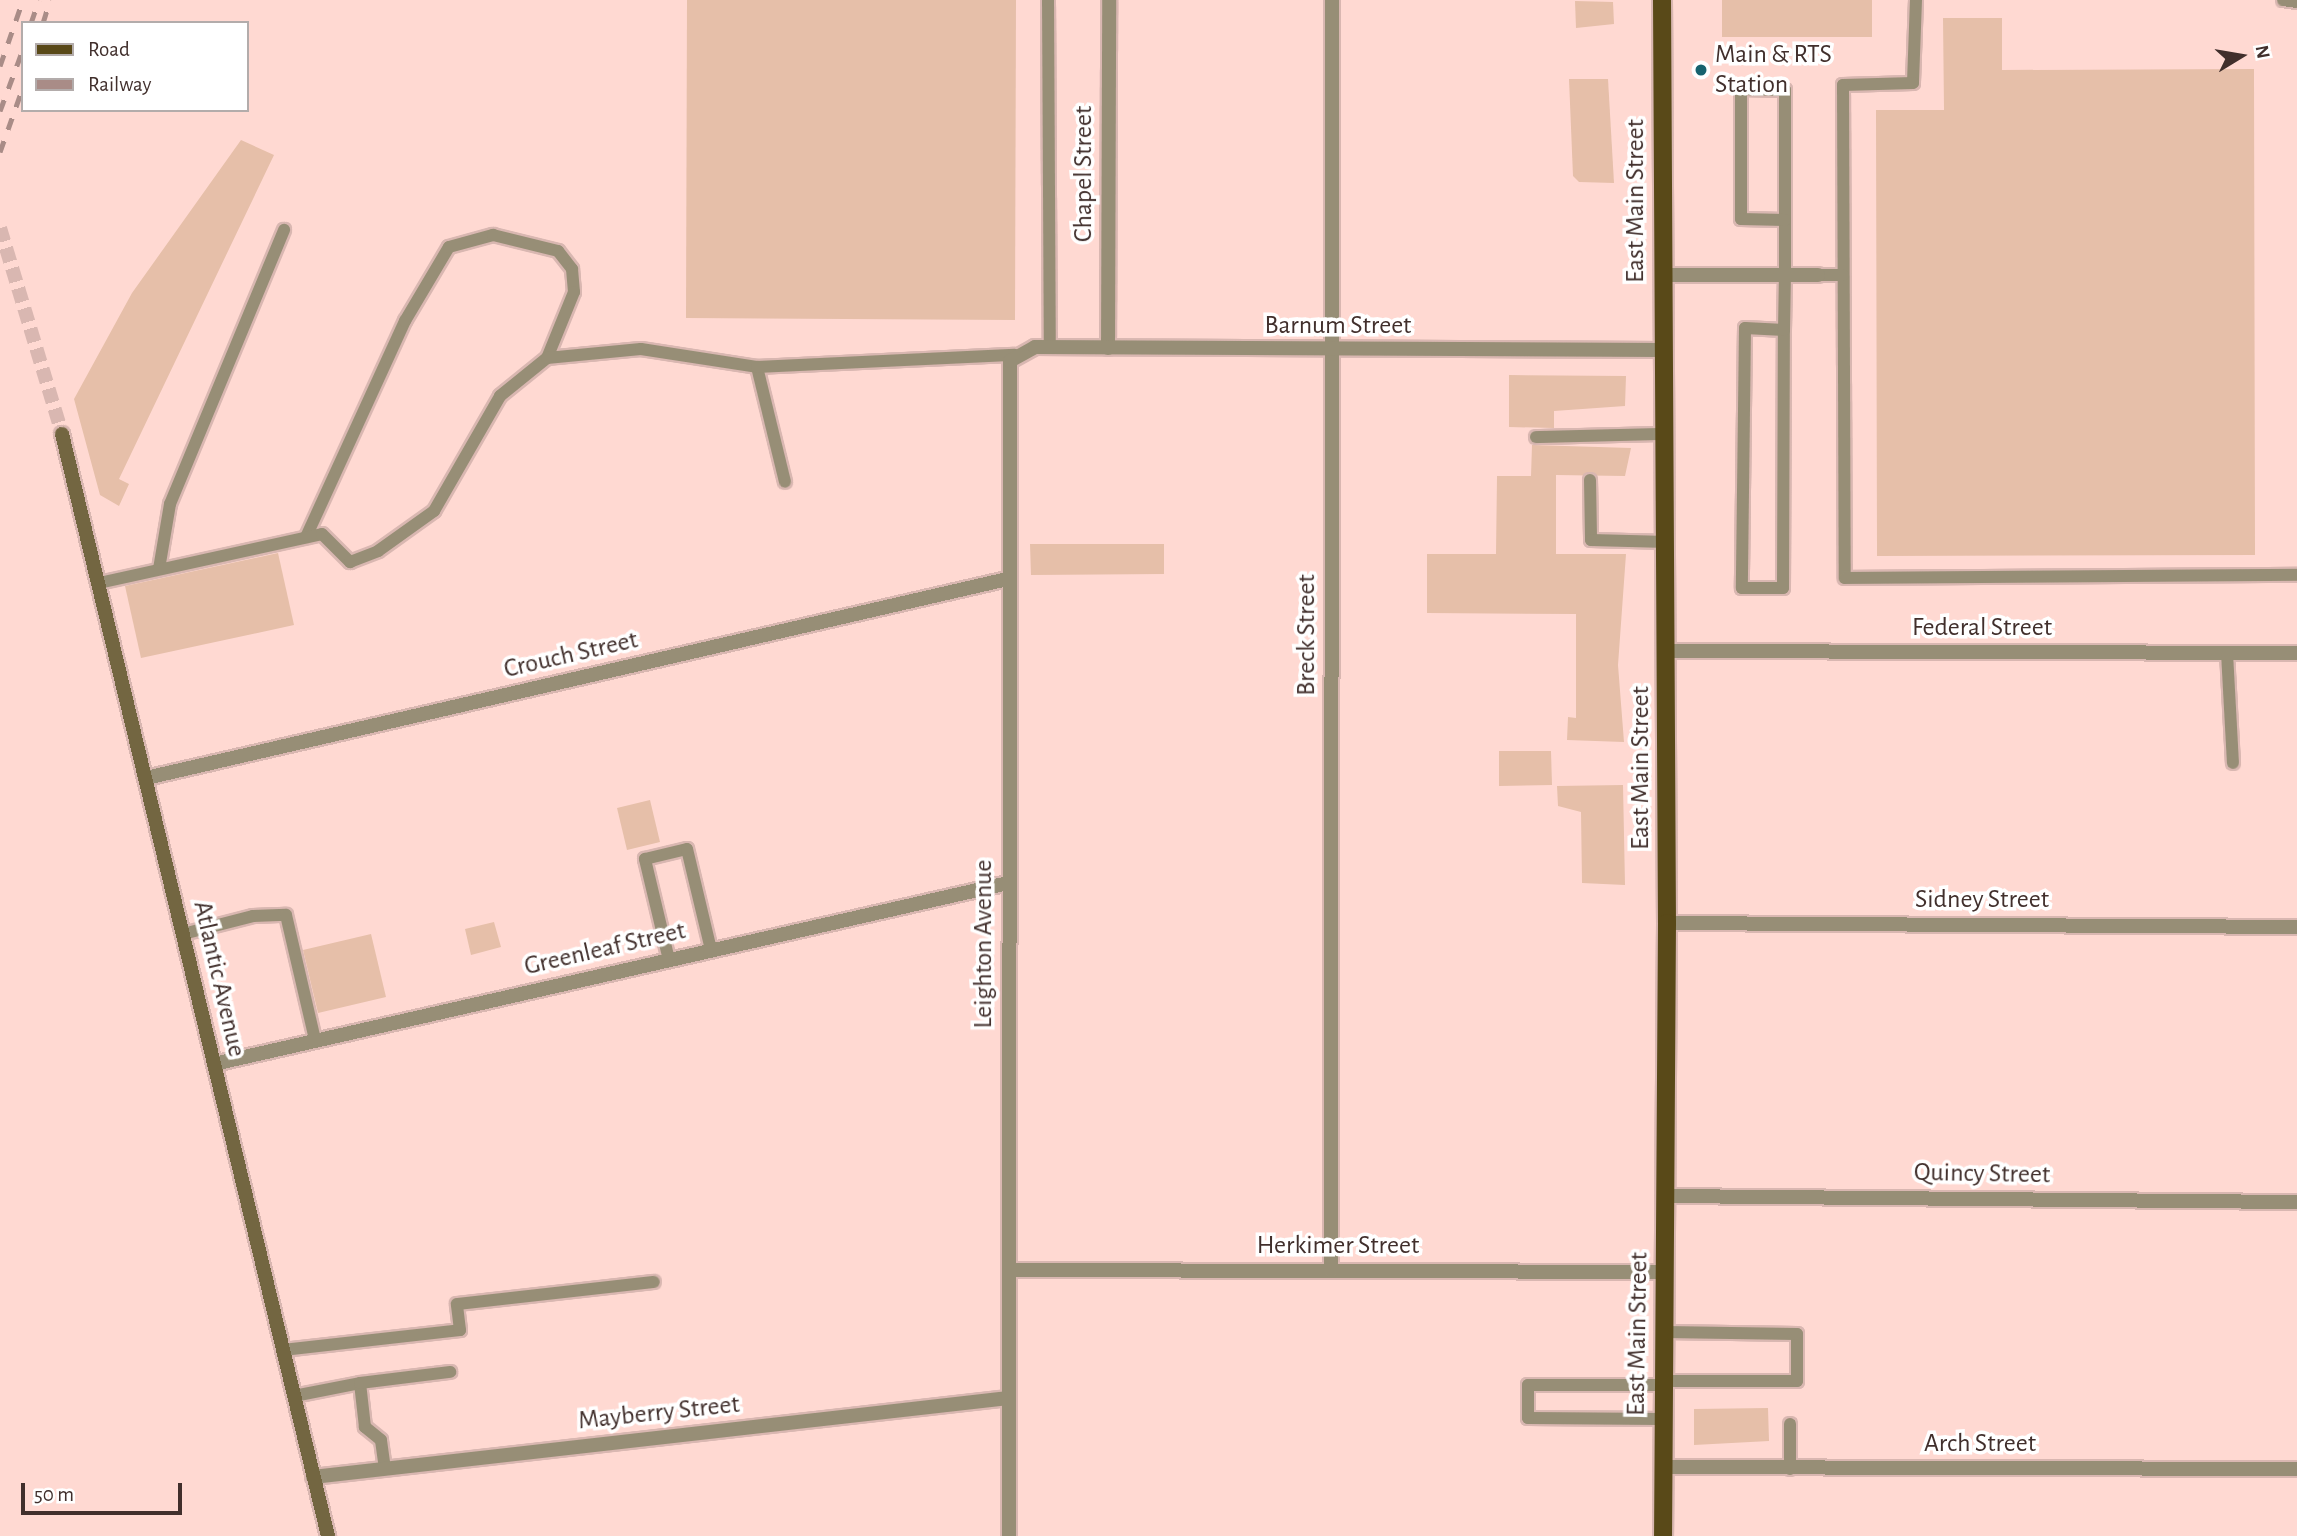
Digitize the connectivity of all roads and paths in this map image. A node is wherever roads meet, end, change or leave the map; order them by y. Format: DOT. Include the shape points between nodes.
graph roads {
  1 [pos="1048,0"];
  2 [pos="1109,0"];
  3 [pos="1332,0"];
  4 [pos="1662,0"];
  5 [pos="1916,0"];
  6 [pos="2283,0"];
  7 [pos="2297,2"];
  8 [pos="1785,220"];
  9 [pos="284,230"];
  10 [pos="1662,275"];
  11 [pos="1784,275"];
  12 [pos="1818,275"];
  13 [pos="1843,275"];
  14 [pos="1784,330"];
  15 [pos="1050,348"];
  16 [pos="1108,348"];
  17 [pos="1662,350"];
  18 [pos="1331,352"];
  19 [pos="1015,355"];
  20 [pos="547,358"];
  21 [pos="757,367"];
  22 [pos="62,434"];
  23 [pos="1663,434"];
  24 [pos="1536,437"];
  25 [pos="1590,480"];
  26 [pos="785,482"];
  27 [pos="306,537"];
  28 [pos="1667,542"];
  29 [pos="159,569"];
  30 [pos="2297,575"];
  31 [pos="1007,579"];
  32 [pos="99,583"];
  33 [pos="1667,651"];
  34 [pos="2227,653"];
  35 [pos="2297,653"];
  36 [pos="2233,763"];
  37 [pos="146,778"];
  38 [pos="1008,883"];
  39 [pos="1667,923"];
  40 [pos="2297,927"];
  41 [pos="183,934"];
  42 [pos="711,950"];
  43 [pos="669,960"];
  44 [pos="315,1040"];
  45 [pos="214,1063"];
  46 [pos="1667,1196"];
  47 [pos="2297,1202"];
  48 [pos="1009,1269"];
  49 [pos="1331,1270"];
  50 [pos="1666,1272"];
  51 [pos="654,1282"];
  52 [pos="1665,1332"];
  53 [pos="283,1350"];
  54 [pos="450,1371"];
  55 [pos="360,1383"];
  56 [pos="1663,1383"];
  57 [pos="294,1396"];
  58 [pos="1009,1398"];
  59 [pos="1663,1419"];
  60 [pos="1790,1424"];
  61 [pos="1663,1467"];
  62 [pos="385,1469"];
  63 [pos="1790,1469"];
  64 [pos="2297,1469"];
  65 [pos="313,1476"];
  66 [pos="328,1536"];
  67 [pos="1009,1536"];
  68 [pos="1663,1536"];
  1 -- 15 [label="lane"];
  2 -- 16 [label="street, Chapel Street"];
  3 -- 18 [label="street, Breck Street"];
  4 -- 10 [label="main road, East Main Street"];
  5 -- 13 [label="lane" via="1913,83 1843,85"];
  6 -- 7 [label="lane"];
  8 -- 8 [label="lane" via="1741,219 1741,89 1785,90"];
  8 -- 11 [label="lane"];
  9 -- 29 [label="lane" via="170,504"];
  10 -- 11 [label="street"];
  10 -- 17 [label="main road, East Main Street"];
  11 -- 12 [label="street"];
  11 -- 14 [label="lane"];
  12 -- 13 [label="lane"];
  13 -- 30 [label="lane" via="1845,578"];
  14 -- 14 [label="lane" via="1783,588 1742,588 1745,328"];
  15 -- 16 [label="street, Barnum Street"];
  15 -- 19 [label="street, Barnum Street"];
  16 -- 18 [label="street, Barnum Street"];
  17 -- 18 [label="street, Barnum Street"];
  17 -- 23 [label="main road, East Main Street"];
  18 -- 49 [label="street, Breck Street"];
  19 -- 21 [label="lane"];
  19 -- 31 [label="street, Leighton Avenue" via="1008,375"];
  20 -- 21 [label="lane" via="641,349"];
  20 -- 27 [label="lane" via="500,396 434,511 378,551 350,562 322,534"];
  20 -- 27 [label="lane" via="574,292 572,268 558,251 493,234 449,247 405,321"];
  21 -- 26 [label="lane"];
  22 -- 32 [label="main road, Atlantic Avenue"];
  23 -- 24 [label="lane"];
  23 -- 28 [label="main road, East Main Street"];
  25 -- 28 [label="lane" via="1591,540"];
  27 -- 29 [label="lane"];
  28 -- 33 [label="main road, East Main Street"];
  29 -- 32 [label="lane"];
  31 -- 37 [label="street, Crouch Street"];
  31 -- 38 [label="street, Leighton Avenue"];
  32 -- 37 [label="main road, Atlantic Avenue"];
  33 -- 34 [label="street, Federal Street"];
  33 -- 39 [label="main road, East Main Street"];
  34 -- 35 [label="street, Federal Street"];
  34 -- 36 [label="lane"];
  37 -- 41 [label="main road, Atlantic Avenue"];
  38 -- 42 [label="street, Greenleaf Street"];
  38 -- 48 [label="street, Leighton Avenue"];
  39 -- 40 [label="street, Sidney Street"];
  39 -- 46 [label="main road, East Main Street"];
  41 -- 44 [label="lane" via="253,916 286,915"];
  41 -- 45 [label="main road, Atlantic Avenue"];
  42 -- 43 [label="street, Greenleaf Street"];
  42 -- 43 [label="lane" via="687,849 645,859"];
  43 -- 44 [label="street, Greenleaf Street"];
  44 -- 45 [label="street, Greenleaf Street"];
  45 -- 53 [label="main road, Atlantic Avenue"];
  46 -- 47 [label="street, Quincy Street"];
  46 -- 50 [label="main road, East Main Street"];
  48 -- 49 [label="street, Herkimer Street"];
  48 -- 58 [label="street, Leighton Avenue"];
  49 -- 50 [label="street, Herkimer Street"];
  50 -- 52 [label="main road, East Main Street"];
  51 -- 53 [label="lane" via="457,1304 460,1329"];
  52 -- 56 [label="main road, East Main Street"];
  52 -- 56 [label="lane" via="1797,1334 1797,1381"];
  53 -- 57 [label="main road, Atlantic Avenue"];
  54 -- 55 [label="lane"];
  55 -- 57 [label="lane"];
  55 -- 62 [label="lane" via="365,1427 382,1440"];
  56 -- 59 [label="main road, East Main Street"];
  56 -- 59 [label="lane" via="1528,1385 1528,1418"];
  57 -- 65 [label="main road, Atlantic Avenue"];
  58 -- 62 [label="street, Mayberry Street"];
  58 -- 67 [label="street, Leighton Avenue"];
  59 -- 61 [label="main road, East Main Street"];
  60 -- 63 [label="lane"];
  61 -- 63 [label="street, Arch Street"];
  61 -- 68 [label="main road, East Main Street"];
  62 -- 65 [label="street, Mayberry Street"];
  63 -- 64 [label="street, Arch Street"];
  65 -- 66 [label="main road, Atlantic Avenue"];
}
